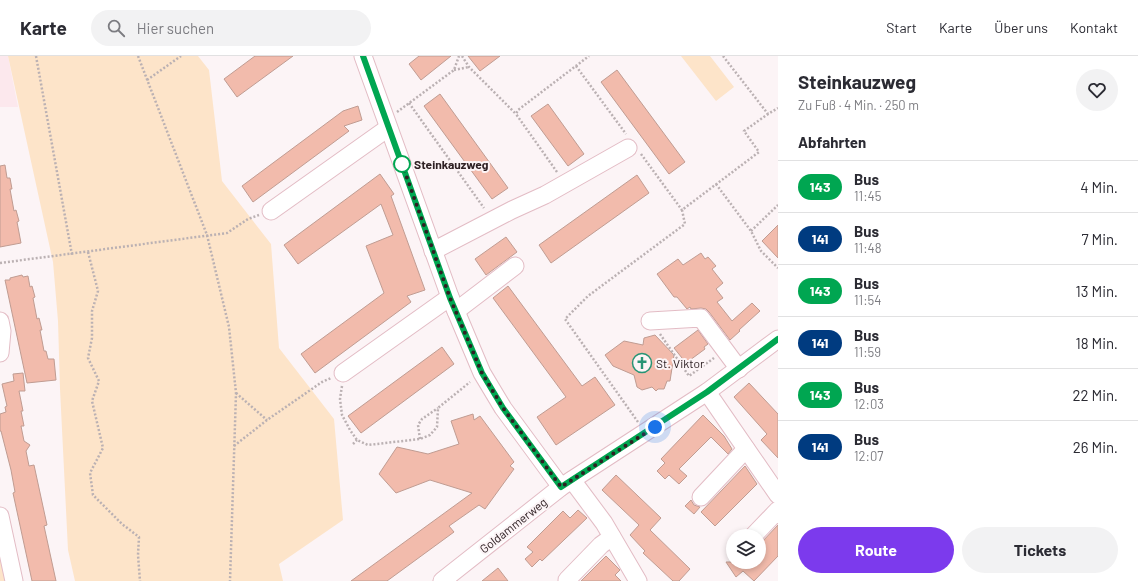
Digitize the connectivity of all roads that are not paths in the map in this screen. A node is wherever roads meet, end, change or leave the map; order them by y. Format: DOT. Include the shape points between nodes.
graph roads {
  1 [pos="365,57"];
  2 [pos="387,124"];
  3 [pos="632,146"];
  4 [pos="271,212"];
  5 [pos="433,251"];
  6 [pos="515,266"];
  7 [pos="453,304"];
  8 [pos="0,321"];
  9 [pos="650,321"];
  10 [pos="778,339"];
  11 [pos="0,353"];
  12 [pos="739,369"];
  13 [pos="343,374"];
  14 [pos="707,392"];
  15 [pos="746,449"];
  16 [pos="567,484"];
  17 [pos="778,495"];
  18 [pos="701,497"];
  19 [pos="778,510"];
  20 [pos="0,516"];
  21 [pos="760,529"];
  22 [pos="612,536"];
  23 [pos="453,577"];
  24 [pos="567,580"];
  25 [pos="14,581"];
  26 [pos="638,581"];
  1 -- 2 [label="street"];
  2 -- 4 [label="street"];
  2 -- 5 [label="street"];
  3 -- 5 [label="street" via="545,196"];
  5 -- 7 [label="street"];
  6 -- 7 [label="street"];
  7 -- 13 [label="street"];
  7 -- 16 [label="street" via="482,373 503,408"];
  8 -- 11 [label="street"];
  9 -- 12 [label="street" via="700,318"];
  10 -- 12 [label="street, Goldammerweg"];
  12 -- 14 [label="street, Goldammerweg"];
  14 -- 15 [label="street"];
  14 -- 16 [label="street, Goldammerweg"];
  15 -- 17 [label="street"];
  15 -- 18 [label="street"];
  16 -- 22 [label="street" via="589,502"];
  16 -- 23 [label="street, Goldammerweg"];
  19 -- 21 [label="street"];
  20 -- 25 [label="street"];
  22 -- 24 [label="street"];
  22 -- 26 [label="street"];
}
